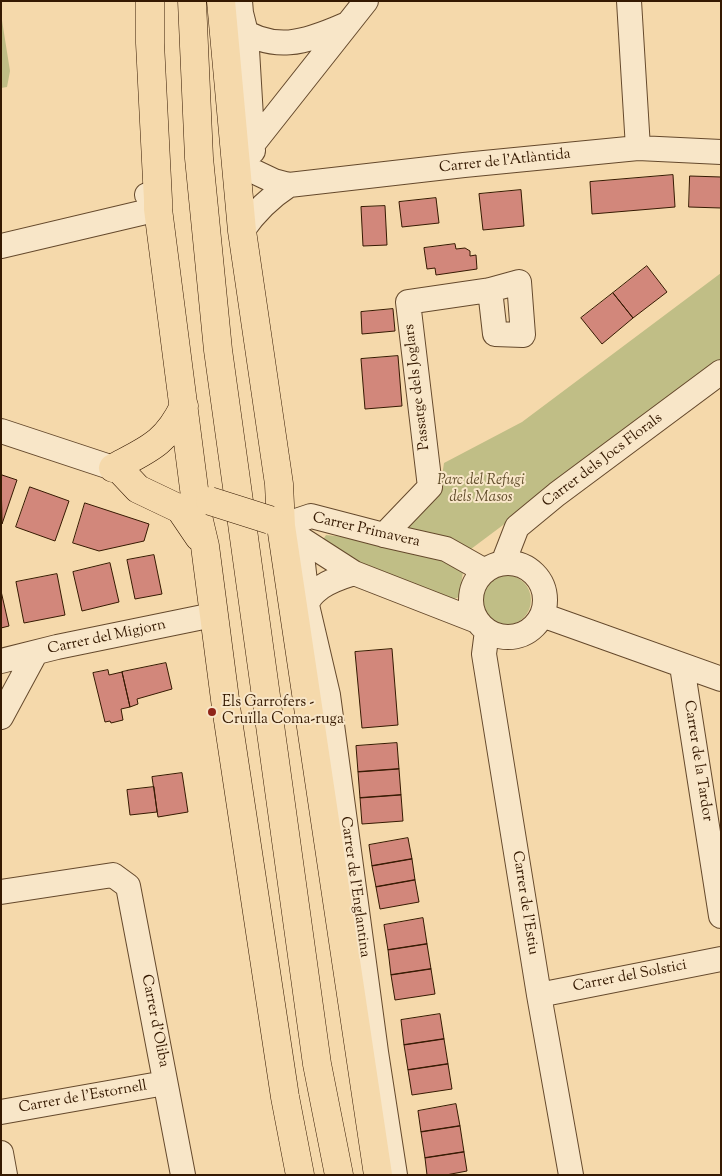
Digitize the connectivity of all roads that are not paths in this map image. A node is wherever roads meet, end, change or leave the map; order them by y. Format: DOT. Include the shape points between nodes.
graph roads {
  1 [pos="150,1"];
  2 [pos="192,1"];
  3 [pos="366,1"];
  4 [pos="629,1"];
  5 [pos="228,7"];
  6 [pos="346,25"];
  7 [pos="246,33"];
  8 [pos="253,144"];
  9 [pos="638,148"];
  10 [pos="721,152"];
  11 [pos="245,175"];
  12 [pos="289,185"];
  13 [pos="158,209"];
  14 [pos="242,231"];
  15 [pos="1,246"];
  16 [pos="490,290"];
  17 [pos="721,372"];
  18 [pos="184,406"];
  19 [pos="1,431"];
  20 [pos="117,470"];
  21 [pos="203,499"];
  22 [pos="278,526"];
  23 [pos="384,535"];
  24 [pos="205,546"];
  25 [pos="494,567"];
  26 [pos="354,573"];
  27 [pos="304,606"];
  28 [pos="213,615"];
  29 [pos="542,615"];
  30 [pos="482,626"];
  31 [pos="35,654"];
  32 [pos="1,661"];
  33 [pos="682,666"];
  34 [pos="721,679"];
  35 [pos="1,717"];
  36 [pos="1,892"];
  37 [pos="721,916"];
  38 [pos="721,959"];
  39 [pos="539,995"];
  40 [pos="165,1083"];
  41 [pos="1,1112"];
  42 [pos="1,1153"];
  43 [pos="5,1175"];
  44 [pos="183,1175"];
  45 [pos="300,1175"];
  46 [pos="339,1175"];
  47 [pos="378,1175"];
  48 [pos="395,1175"];
  49 [pos="571,1175"];
  1 -- 13 [label="main road"];
  2 -- 46 [label="main road" via="199,158 218,350 317,1064"];
  3 -- 6 [label="street"];
  4 -- 9 [label="street"];
  5 -- 7 [label="street"];
  5 -- 11 [label="main road"];
  6 -- 7 [label="street" via="316,38 290,43 263,41"];
  6 -- 8 [label="street"];
  7 -- 8 [label="street"];
  8 -- 11 [label="street"];
  9 -- 10 [label="street, Carrer de l'Atlàntida"];
  9 -- 12 [label="street, Carrer de l'Atlàntida"];
  11 -- 12 [label="street, Carrer de l'Atlàntida"];
  11 -- 14 [label="main road"];
  12 -- 14 [label="street, Carrer de l'Atlàntida" via="260,207"];
  13 -- 15 [label="street"];
  13 -- 18 [label="main road"];
  14 -- 22 [label="main road" via="279,484"];
  16 -- 23 [label="street, Passatge dels Joglars" via="408,302 430,486"];
  17 -- 25 [label="street, Carrer dels Jocs Florals" via="516,527"];
  18 -- 20 [label="main road" via="176,423 162,440"];
  18 -- 21 [label="main road"];
  19 -- 20 [label="street"];
  20 -- 21 [label="main road"];
  20 -- 24 [label="main road" via="138,489 180,509"];
  21 -- 22 [label="main road, bridge"];
  21 -- 24 [label="main road"];
  22 -- 23 [label="street, Carrer Primavera" via="311,516"];
  22 -- 26 [label="street, Carrer Primavera"];
  22 -- 27 [label="main road"];
  23 -- 25 [label="street, Carrer Primavera" via="446,549"];
  24 -- 28 [label="main road"];
  25 -- 29 [label="street" via="525,567 535,575 545,599"];
  25 -- 30 [label="street" via="476,582 471,594 472,608"];
  26 -- 27 [label="street" via="330,580"];
  26 -- 30 [label="street, Carrer Primavera"];
  27 -- 47 [label="main road"];
  27 -- 48 [label="street, Carrer de l'Englantina" via="328,695"];
  28 -- 31 [label="street, Carrer del Migjorn"];
  28 -- 45 [label="main road" via="285,1098"];
  29 -- 30 [label="street" via="531,629 512,637 501,637"];
  29 -- 33 [label="street"];
  30 -- 39 [label="street, Carrer de l'Estiu"];
  31 -- 32 [label="street, Carrer del Migjorn"];
  31 -- 35 [label="street"];
  33 -- 34 [label="street"];
  33 -- 37 [label="street, Carrer de la Tardor"];
  36 -- 40 [label="street, Carrer d'Oliba" via="114,875 128,886"];
  38 -- 39 [label="street, Carrer del Solstici"];
  39 -- 49 [label="street, Carrer de l'Estiu"];
  40 -- 41 [label="street, Carrer de l'Estornell"];
  40 -- 44 [label="street, Carrer d'Oliba"];
  42 -- 43 [label="street"];
}
